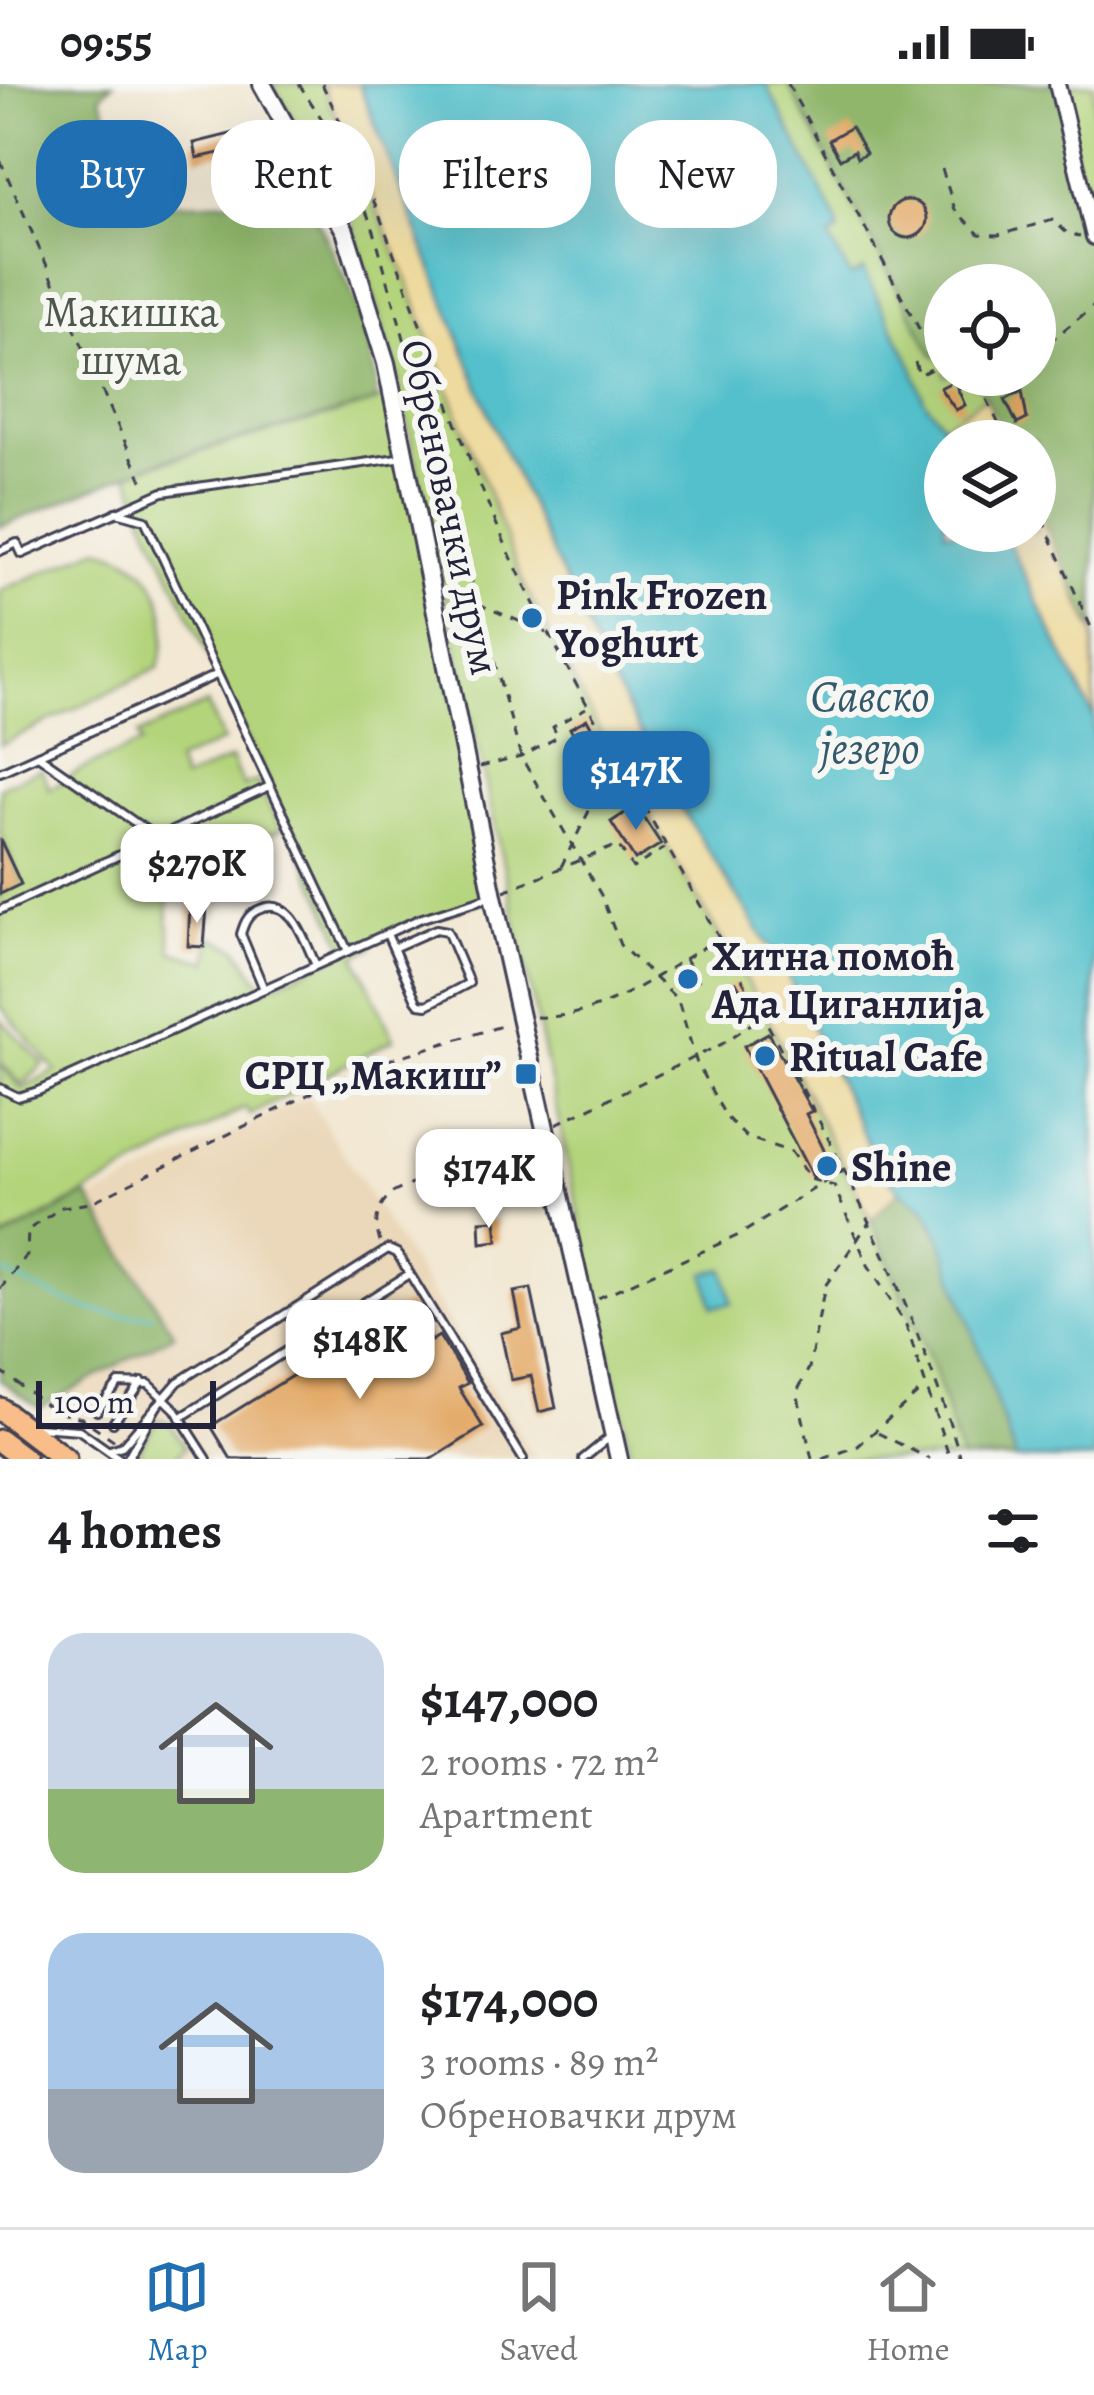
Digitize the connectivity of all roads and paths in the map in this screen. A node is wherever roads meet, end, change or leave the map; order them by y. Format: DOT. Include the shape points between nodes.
graph roads {
  1 [pos="262,84"];
  2 [pos="299,84"];
  3 [pos="322,84"];
  4 [pos="788,84"];
  5 [pos="1057,84"];
  6 [pos="0,160"];
  7 [pos="942,169"];
  8 [pos="1094,235"];
  9 [pos="1094,306"];
  10 [pos="1056,336"];
  11 [pos="924,338"];
  12 [pos="915,362"];
  13 [pos="924,373"];
  14 [pos="406,456"];
  15 [pos="150,497"];
  16 [pos="116,512"];
  17 [pos="1056,550"];
  18 [pos="0,551"];
  19 [pos="432,585"];
  20 [pos="477,603"];
  21 [pos="1094,634"];
  22 [pos="550,635"];
  23 [pos="216,675"];
  24 [pos="588,707"];
  25 [pos="38,755"];
  26 [pos="521,757"];
  27 [pos="469,769"];
  28 [pos="0,772"];
  29 [pos="628,782"];
  30 [pos="270,787"];
  31 [pos="157,838"];
  32 [pos="570,847"];
  33 [pos="666,847"];
  34 [pos="579,859"];
  35 [pos="560,867"];
  36 [pos="493,896"];
  37 [pos="0,910"];
  38 [pos="387,934"];
  39 [pos="720,938"];
  40 [pos="393,948"];
  41 [pos="348,951"];
  42 [pos="684,957"];
  43 [pos="316,965"];
  44 [pos="650,979"];
  45 [pos="699,981"];
  46 [pos="264,988"];
  47 [pos="766,1014"];
  48 [pos="520,1017"];
  49 [pos="694,1057"];
  50 [pos="0,1088"];
  51 [pos="566,1124"];
  52 [pos="544,1125"];
  53 [pos="844,1170"];
  54 [pos="825,1182"];
  55 [pos="871,1220"];
  56 [pos="856,1237"];
  57 [pos="384,1252"];
  58 [pos="410,1274"];
  59 [pos="0,1289"];
  60 [pos="586,1304"];
  61 [pos="0,1371"];
  62 [pos="142,1382"];
  63 [pos="924,1388"];
  64 [pos="164,1397"];
  65 [pos="157,1406"];
  66 [pos="0,1409"];
  67 [pos="98,1412"];
  68 [pos="180,1418"];
  69 [pos="113,1423"];
  70 [pos="21,1426"];
  71 [pos="612,1428"];
  72 [pos="877,1432"];
  73 [pos="0,1441"];
  74 [pos="115,1441"];
  75 [pos="110,1450"];
  76 [pos="24,1459"];
  77 [pos="65,1459"];
  78 [pos="123,1459"];
  79 [pos="207,1459"];
  80 [pos="523,1459"];
  81 [pos="583,1459"];
  82 [pos="619,1459"];
  83 [pos="812,1459"];
  84 [pos="823,1459"];
  85 [pos="930,1459"];
  86 [pos="950,1459"];
  87 [pos="961,1459"];
  1 -- 14 [label="street, Обреновачки друм" via="357,261"];
  2 -- 20 [label="path" via="340,147 374,231"];
  3 -- 22 [label="path"];
  4 -- 11 [label="path"];
  5 -- 8 [label="street"];
  6 -- 15 [label="path"];
  7 -- 8 [label="path" via="955,210 979,234 1053,220 1075,237"];
  9 -- 10 [label="path"];
  12 -- 13 [label="path"];
  14 -- 15 [label="lane"];
  14 -- 19 [label="street, Обреновачки друм"];
  15 -- 16 [label="lane"];
  16 -- 18 [label="lane" via="22,554 17,543"];
  16 -- 23 [label="lane" via="145,520"];
  17 -- 21 [label="path"];
  19 -- 20 [label="path"];
  19 -- 27 [label="street, Обреновачки друм"];
  20 -- 22 [label="path"];
  20 -- 26 [label="path"];
  22 -- 24 [label="path"];
  23 -- 25 [label="lane"];
  23 -- 30 [label="lane"];
  24 -- 26 [label="path" via="553,727 558,737"];
  24 -- 29 [label="path"];
  25 -- 28 [label="lane"];
  25 -- 31 [label="lane"];
  26 -- 27 [label="path"];
  26 -- 32 [label="path"];
  27 -- 36 [label="street, Обреновачки друм"];
  29 -- 32 [label="path" via="592,805"];
  29 -- 33 [label="path"];
  30 -- 31 [label="lane"];
  30 -- 41 [label="lane"];
  31 -- 37 [label="lane"];
  32 -- 34 [label="path"];
  32 -- 35 [label="path"];
  33 -- 34 [label="path" via="633,868 618,844"];
  33 -- 39 [label="path"];
  34 -- 35 [label="path"];
  34 -- 44 [label="path" via="620,946"];
  35 -- 36 [label="path"];
  36 -- 38 [label="lane"];
  36 -- 48 [label="street, Обреновачки друм"];
  38 -- 40 [label="lane"];
  38 -- 41 [label="lane"];
  39 -- 42 [label="path"];
  39 -- 47 [label="path"];
  40 -- 40 [label="lane" via="436,928 447,931 470,981 419,1004"];
  41 -- 43 [label="lane"];
  42 -- 44 [label="path"];
  42 -- 45 [label="path"];
  43 -- 46 [label="lane"];
  43 -- 46 [label="lane" via="292,916 261,908 241,934"];
  44 -- 48 [label="path" via="579,1015"];
  44 -- 49 [label="path" via="678,1000"];
  46 -- 50 [label="lane" via="38,1091 18,1097"];
  47 -- 49 [label="path"];
  47 -- 53 [label="path"];
  48 -- 52 [label="street, Обреновачки друм"];
  48 -- 59 [label="path" via="362,1068 90,1203 62,1207 28,1230 27,1255"];
  49 -- 51 [label="path"];
  49 -- 54 [label="path" via="733,1125 789,1151 810,1179"];
  52 -- 57 [label="path" via="394,1192 380,1205 376,1226"];
  52 -- 60 [label="street, Обреновачки друм"];
  53 -- 54 [label="path"];
  53 -- 55 [label="path"];
  54 -- 56 [label="path" via="841,1198"];
  54 -- 60 [label="path" via="739,1234"];
  55 -- 56 [label="path"];
  55 -- 87 [label="path"];
  56 -- 63 [label="path" via="906,1325"];
  56 -- 83 [label="path" via="825,1286 797,1392"];
  57 -- 58 [label="lane" via="397,1253"];
  57 -- 64 [label="lane"];
  58 -- 68 [label="lane"];
  58 -- 80 [label="lane"];
  60 -- 71 [label="street, Обреновачки друм"];
  61 -- 74 [label="path"];
  62 -- 64 [label="lane"];
  62 -- 67 [label="lane" via="118,1383"];
  62 -- 69 [label="lane"];
  63 -- 72 [label="path"];
  63 -- 86 [label="path"];
  64 -- 65 [label="lane"];
  64 -- 68 [label="lane"];
  65 -- 75 [label="lane"];
  65 -- 78 [label="lane"];
  66 -- 70 [label="main road"];
  68 -- 79 [label="lane"];
  70 -- 75 [label="lane" via="80,1430"];
  70 -- 77 [label="main road"];
  71 -- 81 [label="lane" via="606,1444"];
  71 -- 82 [label="street, Обреновачки друм"];
  72 -- 84 [label="path"];
  72 -- 85 [label="path"];
  73 -- 76 [label="main road"];
  75 -- 78 [label="lane"];
}
